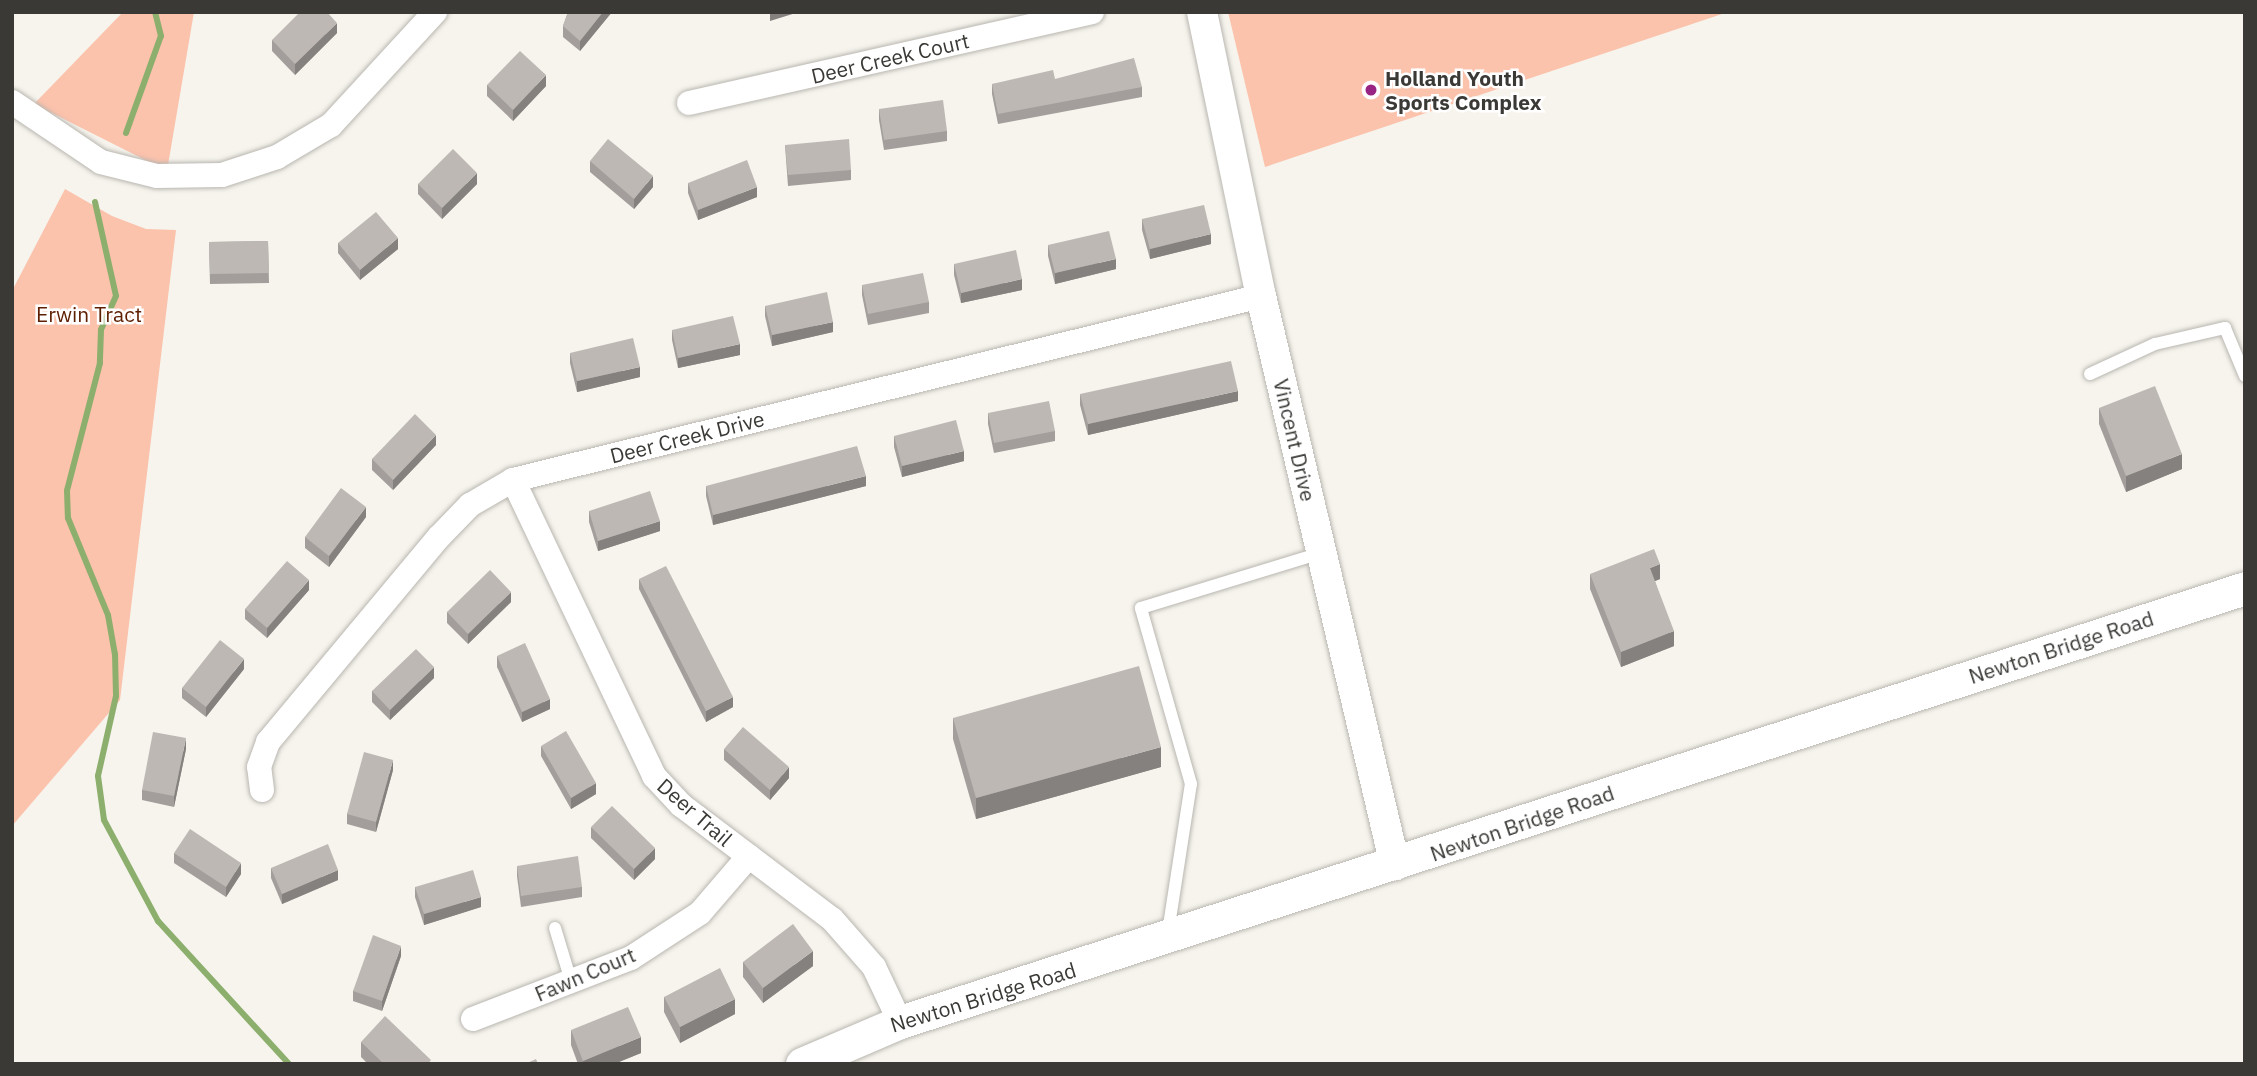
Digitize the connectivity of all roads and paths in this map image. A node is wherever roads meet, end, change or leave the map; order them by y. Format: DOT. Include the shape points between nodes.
graph roads {
  1 [pos="435,12"];
  2 [pos="1092,12"];
  3 [pos="1202,12"];
  4 [pos="12,102"];
  5 [pos="689,103"];
  6 [pos="1261,296"];
  7 [pos="2090,374"];
  8 [pos="2245,376"];
  9 [pos="513,480"];
  10 [pos="1322,553"];
  11 [pos="2245,588"];
  12 [pos="262,790"];
  13 [pos="749,856"];
  14 [pos="1395,865"];
  15 [pos="555,928"];
  16 [pos="1167,939"];
  17 [pos="571,981"];
  18 [pos="473,1019"];
  19 [pos="900,1022"];
  20 [pos="802,1064"];
  1 -- 4 [label="street" via="331,125 276,157 222,174 157,176 100,162"];
  2 -- 5 [label="street, Deer Creek Court"];
  3 -- 6 [label="street, Vincent Drive"];
  6 -- 9 [label="street, Deer Creek Drive"];
  6 -- 10 [label="street, Vincent Drive"];
  7 -- 8 [label="lane" via="2155,344 2225,328"];
  9 -- 12 [label="street, Deer Creek Drive" via="470,505 439,537 268,742 259,767"];
  9 -- 13 [label="street, Deer Trail" via="654,776"];
  10 -- 14 [label="street, Vincent Drive"];
  10 -- 16 [label="lane" via="1141,608 1191,784"];
  11 -- 14 [label="main road, Newton Bridge Road"];
  13 -- 17 [label="street, Fawn Court" via="699,913 631,958"];
  13 -- 19 [label="street, Deer Trail" via="832,919 874,967"];
  14 -- 16 [label="main road, Newton Bridge Road"];
  15 -- 17 [label="lane"];
  16 -- 19 [label="main road, Newton Bridge Road"];
  17 -- 18 [label="street, Fawn Court"];
  19 -- 20 [label="main road, Newton Bridge Road"];
}
